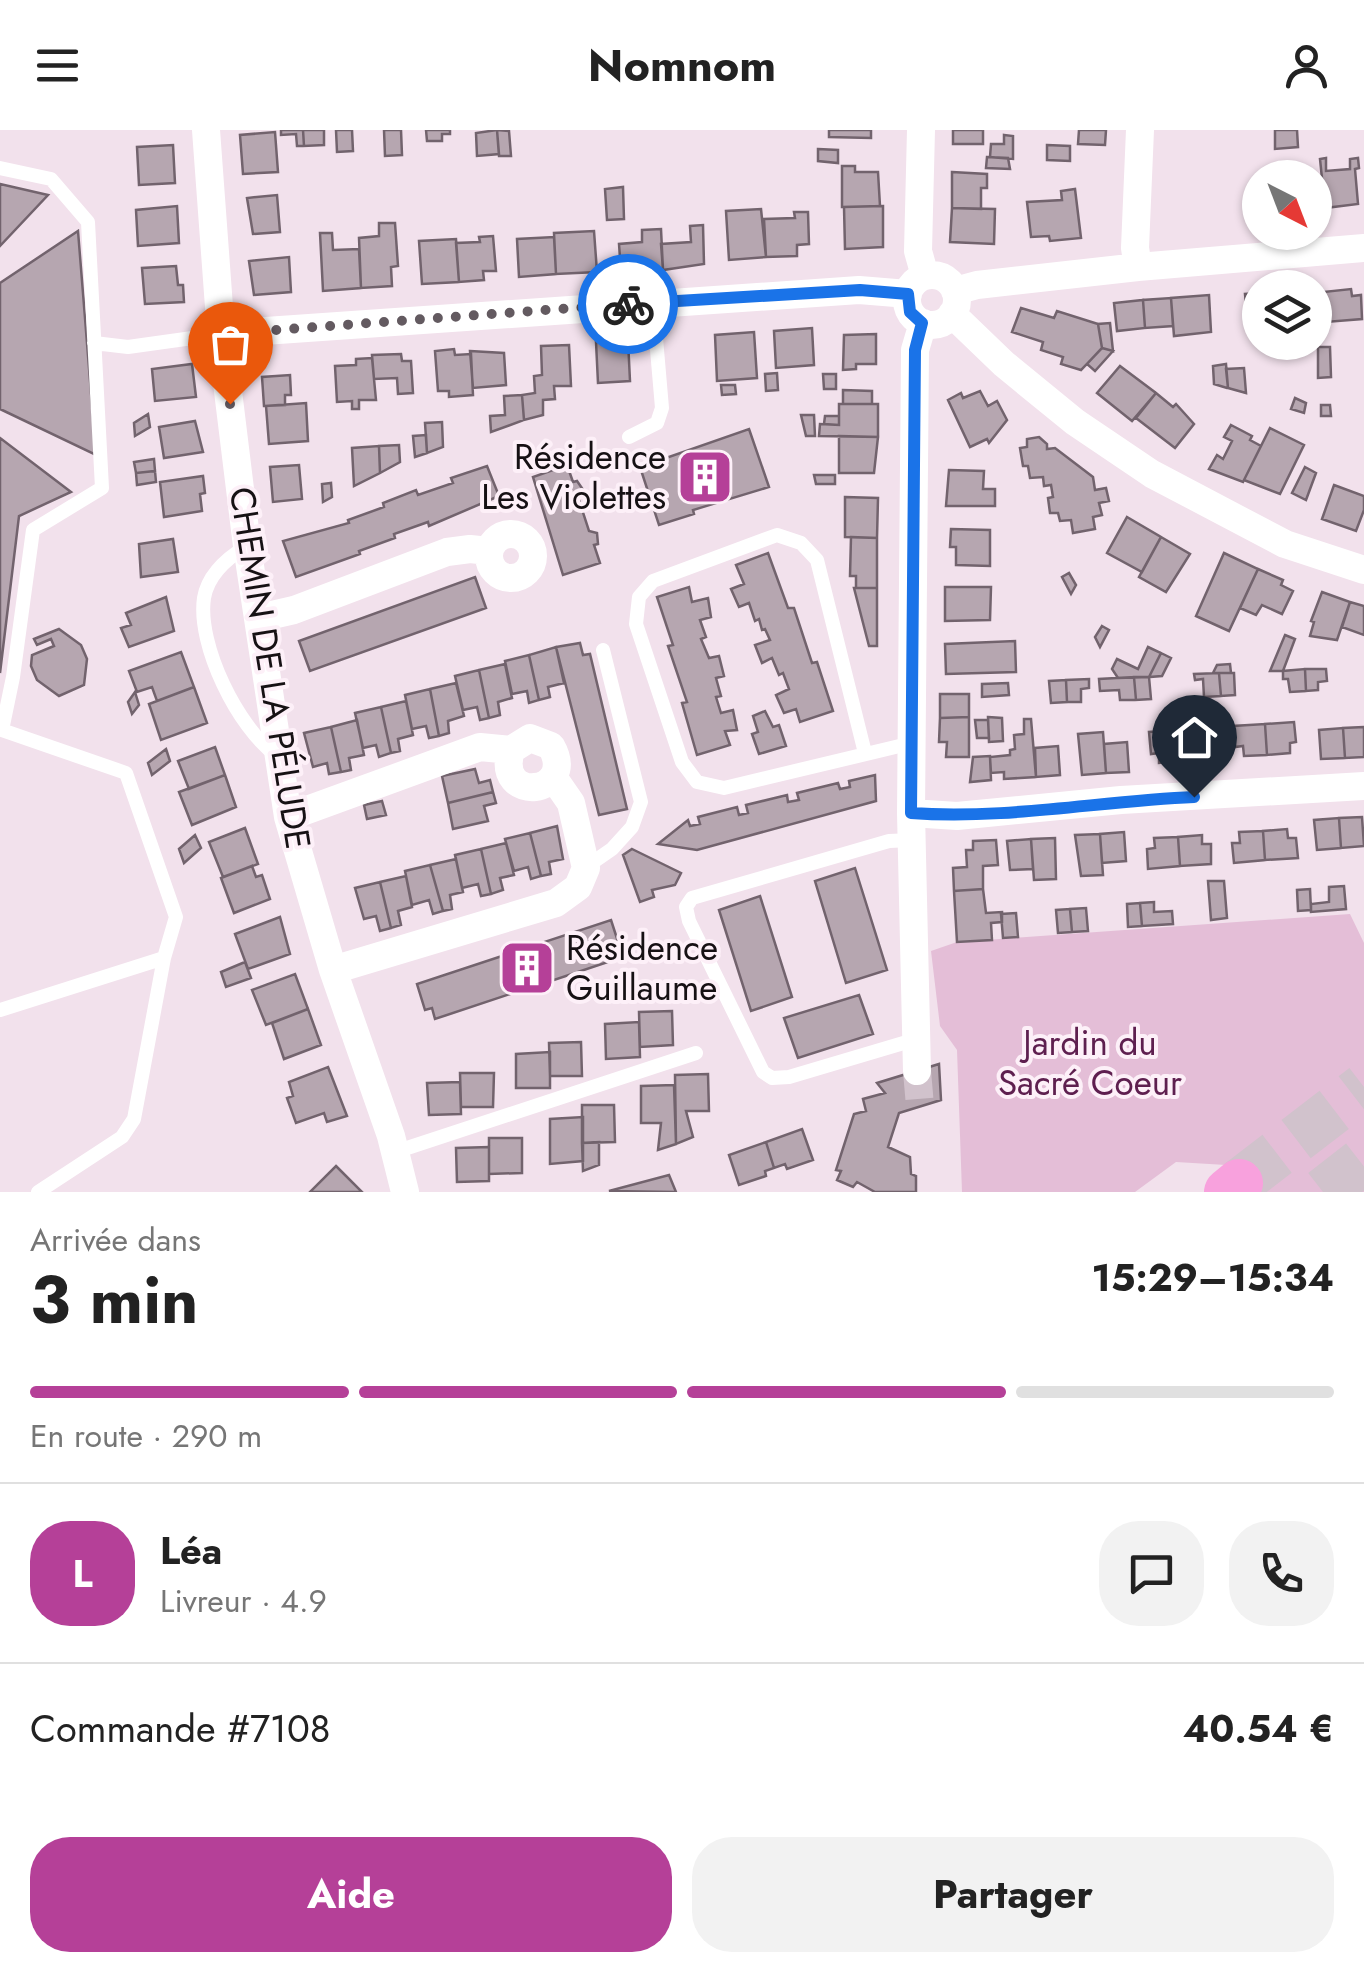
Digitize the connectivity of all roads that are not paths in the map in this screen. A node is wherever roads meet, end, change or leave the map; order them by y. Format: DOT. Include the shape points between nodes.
graph roads {
  1 [pos="206,130"];
  2 [pos="921,130"];
  3 [pos="1140,130"];
  4 [pos="0,168"];
  5 [pos="1364,248"];
  6 [pos="1138,267"];
  7 [pos="916,286"];
  8 [pos="653,302"];
  9 [pos="954,303"];
  10 [pos="922,323"];
  11 [pos="221,334"];
  12 [pos="94,343"];
  13 [pos="629,438"];
  14 [pos="247,546"];
  15 [pos="489,551"];
  16 [pos="1364,570"];
  17 [pos="259,618"];
  18 [pos="603,650"];
  19 [pos="912,743"];
  20 [pos="865,752"];
  21 [pos="279,756"];
  22 [pos="1364,786"];
  23 [pos="288,816"];
  24 [pos="911,827"];
  25 [pos="586,868"];
  26 [pos="164,958"];
  27 [pos="333,970"];
  28 [pos="0,1010"];
  29 [pos="917,1040"];
  30 [pos="696,1053"];
  31 [pos="917,1071"];
  32 [pos="395,1152"];
  33 [pos="38,1192"];
  34 [pos="405,1192"];
  1 -- 11 [label="street, CHEMIN DE LA PÉLUDE"];
  2 -- 7 [label="street"];
  3 -- 6 [label="street"];
  4 -- 12 [label="lane" via="51,179 88,222"];
  5 -- 6 [label="street"];
  6 -- 9 [label="street" via="977,285"];
  7 -- 8 [label="street"];
  7 -- 9 [label="street" via="940,277"];
  7 -- 10 [label="street" via="910,312"];
  8 -- 11 [label="street"];
  8 -- 13 [label="lane" via="662,408 657,423"];
  9 -- 10 [label="street" via="942,323"];
  9 -- 16 [label="street" via="1004,364 1152,474 1285,544"];
  10 -- 19 [label="street" via="915,350"];
  11 -- 12 [label="lane" via="128,347"];
  11 -- 14 [label="street, CHEMIN DE LA PÉLUDE"];
  12 -- 26 [label="lane" via="102,488 33,530 2,730 126,773 176,917"];
  14 -- 17 [label="street, CHEMIN DE LA PÉLUDE"];
  14 -- 21 [label="lane" via="214,573 204,597 204,626 244,724"];
  15 -- 17 [label="street" via="447,552"];
  17 -- 21 [label="street, CHEMIN DE LA PÉLUDE"];
  18 -- 25 [label="lane" via="641,802 632,827"];
  19 -- 20 [label="lane"];
  19 -- 24 [label="street"];
  20 -- 20 [label="lane" via="724,788 697,782 682,762 636,624 639,597 653,580 777,535 801,543 818,560"];
  21 -- 23 [label="street, CHEMIN DE LA PÉLUDE"];
  22 -- 24 [label="street" via="1121,800 957,816"];
  23 -- 25 [label="street" via="480,746 511,750 507,762 518,784 543,786 553,778 571,804"];
  23 -- 27 [label="street, CHEMIN DE LA PÉLUDE"];
  24 -- 29 [label="street"];
  24 -- 29 [label="lane" via="889,841 692,898 686,907 763,1072 772,1078"];
  25 -- 27 [label="street" via="578,887 556,904"];
  26 -- 28 [label="lane"];
  26 -- 33 [label="lane" via="134,1119 122,1137"];
  27 -- 32 [label="street, CHEMIN DE LA PÉLUDE"];
  29 -- 31 [label="street"];
  30 -- 32 [label="lane"];
  32 -- 34 [label="street, CHEMIN DE LA PÉLUDE"];
}
